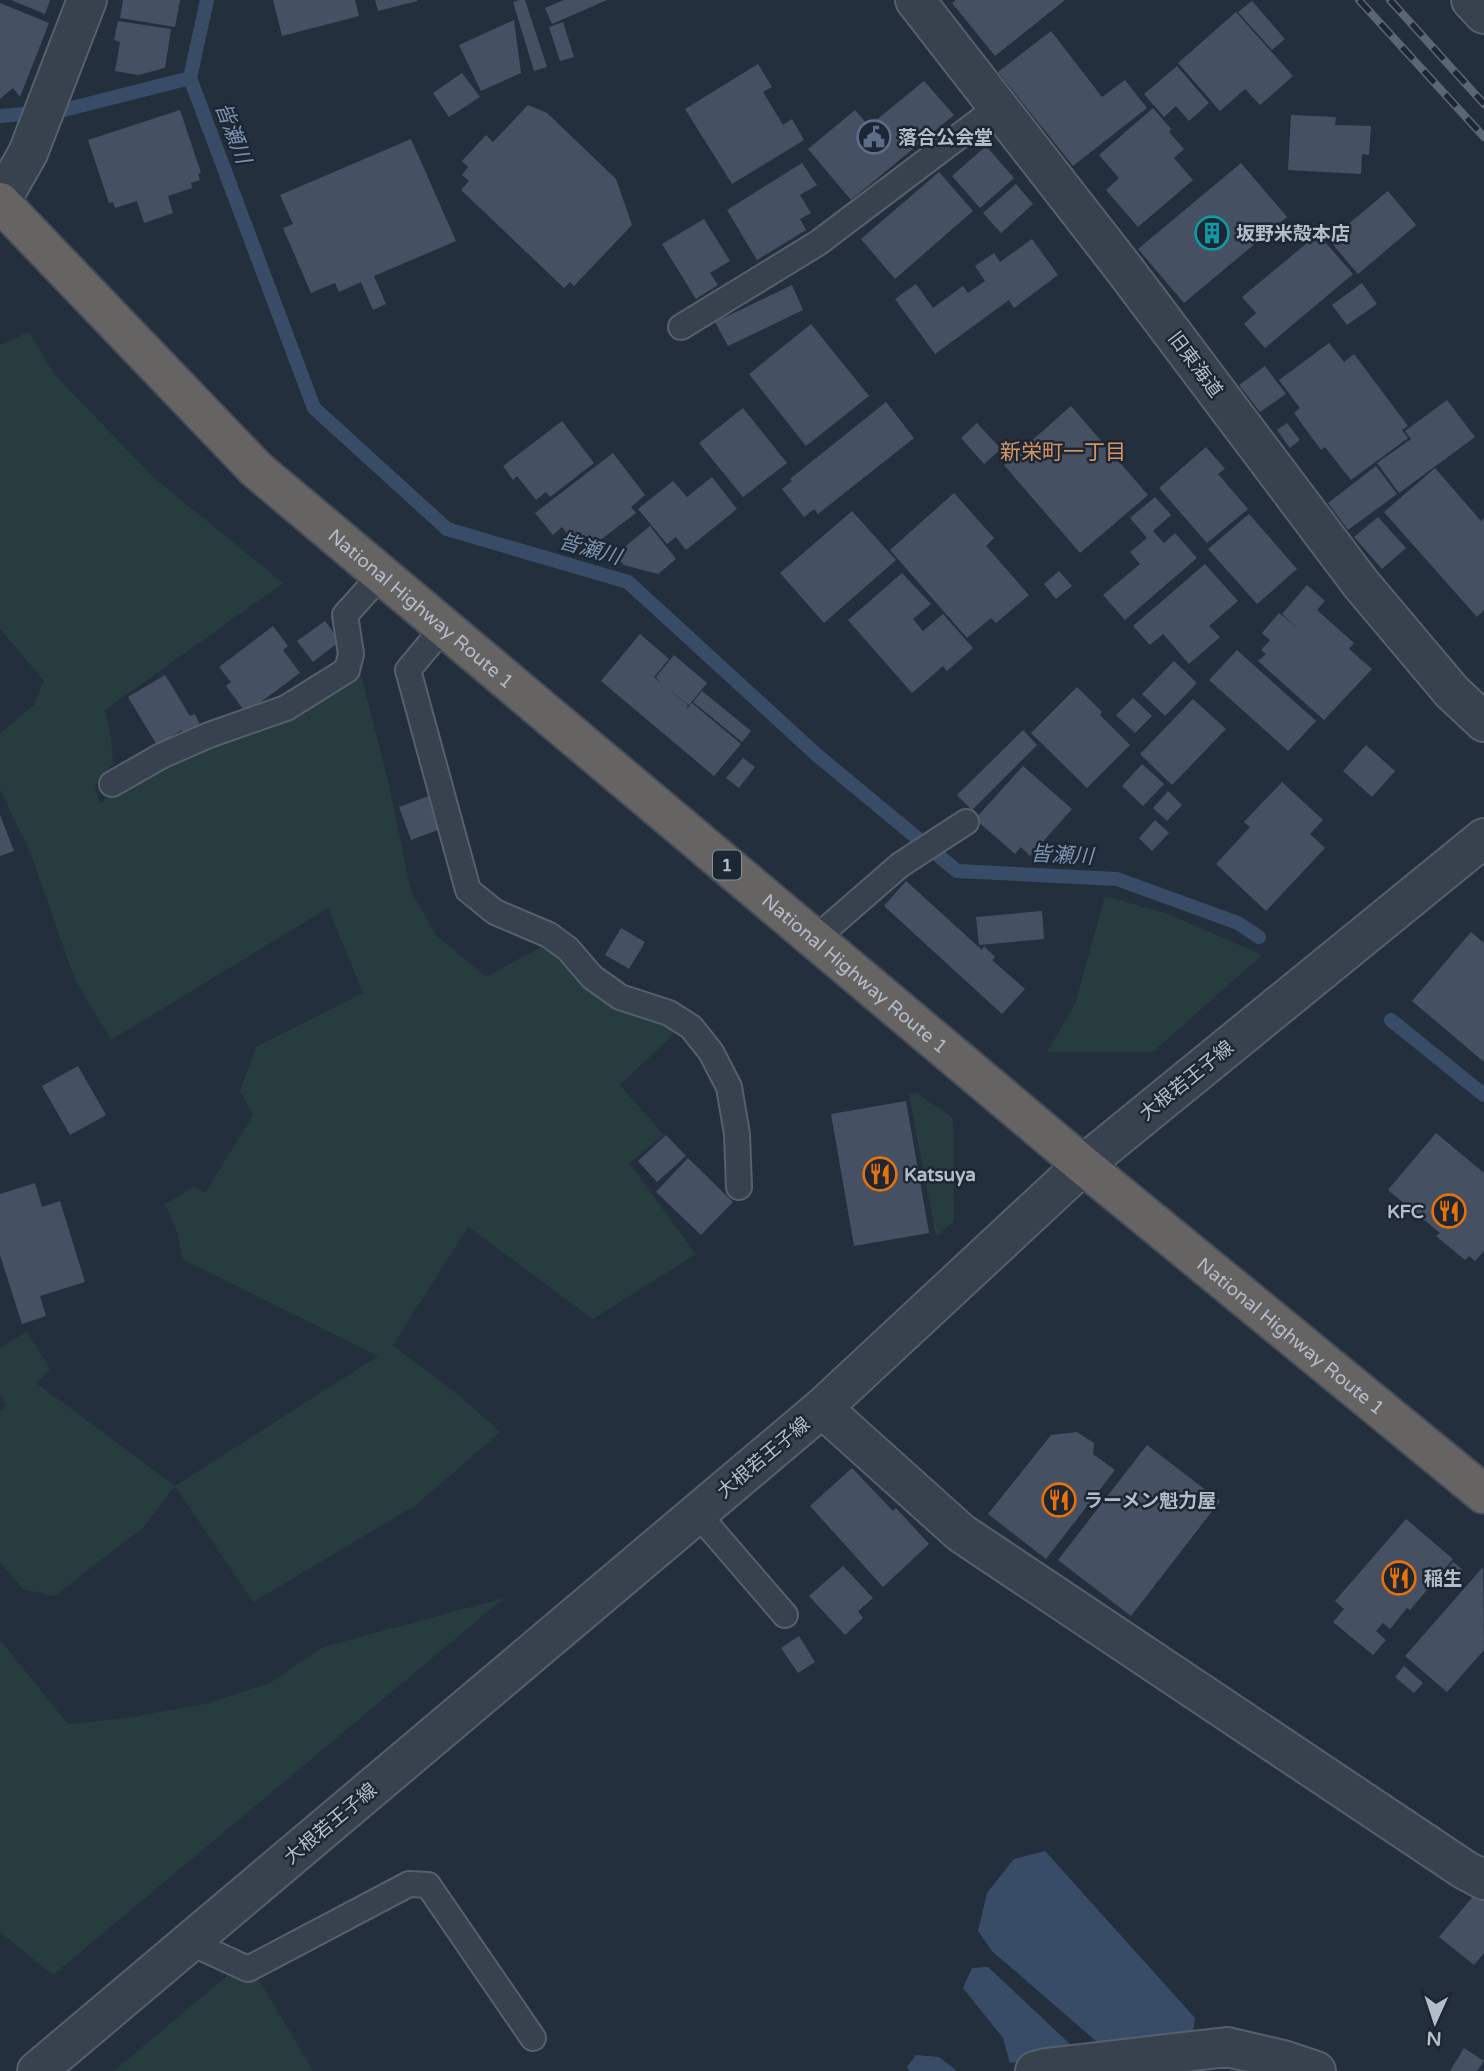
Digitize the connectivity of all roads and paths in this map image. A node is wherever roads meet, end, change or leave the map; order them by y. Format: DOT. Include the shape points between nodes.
graph roads {
  1 [pos="87,0"];
  2 [pos="915,0"];
  3 [pos="1471,0"];
  4 [pos="1484,14"];
  5 [pos="999,106"];
  6 [pos="0,202"];
  7 [pos="681,327"];
  8 [pos="382,574"];
  9 [pos="444,627"];
  10 [pos="1484,722"];
  11 [pos="111,784"];
  12 [pos="956,828"];
  13 [pos="1484,838"];
  14 [pos="815,939"];
  15 [pos="1083,1165"];
  16 [pos="739,1187"];
  17 [pos="822,1408"];
  18 [pos="1484,1494"];
  19 [pos="697,1513"];
  20 [pos="785,1615"];
  21 [pos="1484,1880"];
  22 [pos="189,1942"];
  23 [pos="533,2038"];
  24 [pos="37,2071"];
  25 [pos="1035,2071"];
  26 [pos="1316,2071"];
  1 -- 6 [label="street" via="28,153"];
  2 -- 5 [label="street, 旧東海道"];
  3 -- 4 [label="street"];
  5 -- 7 [label="lane" via="818,243"];
  5 -- 10 [label="street, 旧東海道" via="1361,584 1452,692"];
  6 -- 8 [label="highway, National Highway Route 1 / 1" via="256,469"];
  8 -- 9 [label="highway, National Highway Route 1 / 1"];
  8 -- 11 [label="lane" via="345,615 351,654 347,670 286,708 209,735"];
  9 -- 14 [label="highway, National Highway Route 1 / 1"];
  9 -- 16 [label="lane" via="408,670 468,890 495,912 549,935 620,998 669,1013 691,1027 711,1052 729,1087"];
  12 -- 14 [label="lane" via="900,865"];
  13 -- 15 [label="street, 大根若王子線"];
  14 -- 15 [label="highway, National Highway Route 1 / 1"];
  15 -- 17 [label="street, 大根若王子線"];
  15 -- 18 [label="highway, National Highway Route 1 / 1"];
  17 -- 19 [label="street, 大根若王子線"];
  17 -- 21 [label="street" via="961,1534"];
  19 -- 20 [label="lane"];
  19 -- 22 [label="street, 大根若王子線"];
  22 -- 23 [label="lane" via="248,1969 409,1884 428,1885"];
  22 -- 24 [label="street, 大根若王子線"];
  25 -- 26 [label="street" via="1227,2047"];
}
